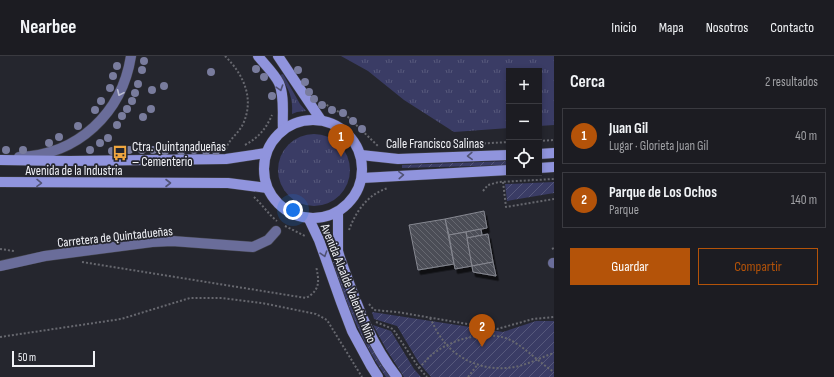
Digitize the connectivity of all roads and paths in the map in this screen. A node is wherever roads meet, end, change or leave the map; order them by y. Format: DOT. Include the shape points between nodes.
graph roads {
  1 [pos="131,56"];
  2 [pos="225,56"];
  3 [pos="258,56"];
  4 [pos="278,56"];
  5 [pos="318,100"];
  6 [pos="274,112"];
  7 [pos="322,120"];
  8 [pos="283,130"];
  9 [pos="554,140"];
  10 [pos="542,141"];
  11 [pos="506,142"];
  12 [pos="243,146"];
  13 [pos="420,147"];
  14 [pos="380,148"];
  15 [pos="231,149"];
  16 [pos="266,153"];
  17 [pos="554,153"];
  18 [pos="226,154"];
  19 [pos="542,154"];
  20 [pos="361,155"];
  21 [pos="506,155"];
  22 [pos="0,158"];
  23 [pos="554,167"];
  24 [pos="542,168"];
  25 [pos="506,170"];
  26 [pos="362,178"];
  27 [pos="554,179"];
  28 [pos="0,182"];
  29 [pos="503,182"];
  30 [pos="390,187"];
  31 [pos="267,188"];
  32 [pos="483,191"];
  33 [pos="248,195"];
  34 [pos="554,199"];
  35 [pos="338,213"];
  36 [pos="309,219"];
  37 [pos="276,231"];
  38 [pos="349,232"];
  39 [pos="307,237"];
  40 [pos="0,249"];
  41 [pos="15,252"];
  42 [pos="77,261"];
  43 [pos="0,266"];
  44 [pos="306,298"];
  45 [pos="374,310"];
  46 [pos="554,317"];
  47 [pos="430,318"];
  48 [pos="372,321"];
  49 [pos="0,337"];
  50 [pos="447,345"];
  51 [pos="554,353"];
  52 [pos="538,359"];
  53 [pos="478,364"];
  54 [pos="419,368"];
  55 [pos="554,372"];
  56 [pos="362,377"];
  57 [pos="378,377"];
  58 [pos="397,377"];
  59 [pos="427,377"];
  60 [pos="468,377"];
  1 -- 22 [label="street, Avenida de la Industria, one-way" via="125,82 117,99 107,114 89,132 71,144 53,151 28,157"];
  2 -- 18 [label="path" via="243,80 247,94 243,124 228,142"];
  3 -- 8 [label="main road, one-way" via="274,75 280,88 283,101"];
  4 -- 7 [label="main road"];
  5 -- 14 [label="path" via="348,117"];
  6 -- 12 [label="path" via="260,135"];
  7 -- 8 [label="main road" via="295,123"];
  7 -- 20 [label="main road" via="342,128 356,144"];
  8 -- 16 [label="main road" via="276,136"];
  9 -- 10 [label="path"];
  11 -- 13 [label="path"];
  15 -- 18 [label="path"];
  16 -- 18 [label="main road, Avenida de la Industria"];
  16 -- 31 [label="main road" via="264,170"];
  17 -- 19 [label="main road"];
  18 -- 22 [label="main road, Avenida de la Industria" via="70,161"];
  21 -- 20 [label="main road, Calle Francisco Salinas, one-way" via="398,159"];
  20 -- 26 [label="main road"];
  23 -- 24 [label="main road"];
  26 -- 25 [label="main road, one-way"];
  26 -- 35 [label="main road" via="354,198"];
  27 -- 29 [label="path"];
  28 -- 31 [label="main road, Avenida de la Industria, one-way" via="228,183"];
  29 -- 32 [label="path" via="488,185"];
  29 -- 34 [label="path" via="506,207"];
  30 -- 38 [label="path" via="366,201 353,219"];
  31 -- 36 [label="main road" via="284,209"];
  33 -- 39 [label="path" via="254,197 283,225"];
  35 -- 36 [label="main road" via="324,218"];
  35 -- 58 [label="main road, Avenida Alcalde Valentín Niño" via="338,251 342,265 362,318"];
  36 -- 57 [label="main road, Avenida Alcalde Valentín Niño, one-way" via="320,240 352,331"];
  37 -- 43 [label="street, Carretera de Quintadueñas" via="268,240 253,247 152,242 45,256"];
  40 -- 41 [label="path"];
  42 -- 44 [label="path"];
  45 -- 47 [label="path"];
  46 -- 47 [label="path" via="533,319 497,329"];
  47 -- 50 [label="path"];
  48 -- 54 [label="path" via="394,329"];
  49 -- 56 [label="path" via="121,319 190,298 222,298 316,314 327,320"];
  50 -- 52 [label="path" via="483,335 496,336 512,341"];
  50 -- 53 [label="path" via="462,358"];
  50 -- 54 [label="path" via="436,351"];
  51 -- 52 [label="path"];
  52 -- 53 [label="path" via="508,368 492,368"];
  52 -- 55 [label="path"];
  53 -- 60 [label="path"];
  54 -- 59 [label="path"];
}
